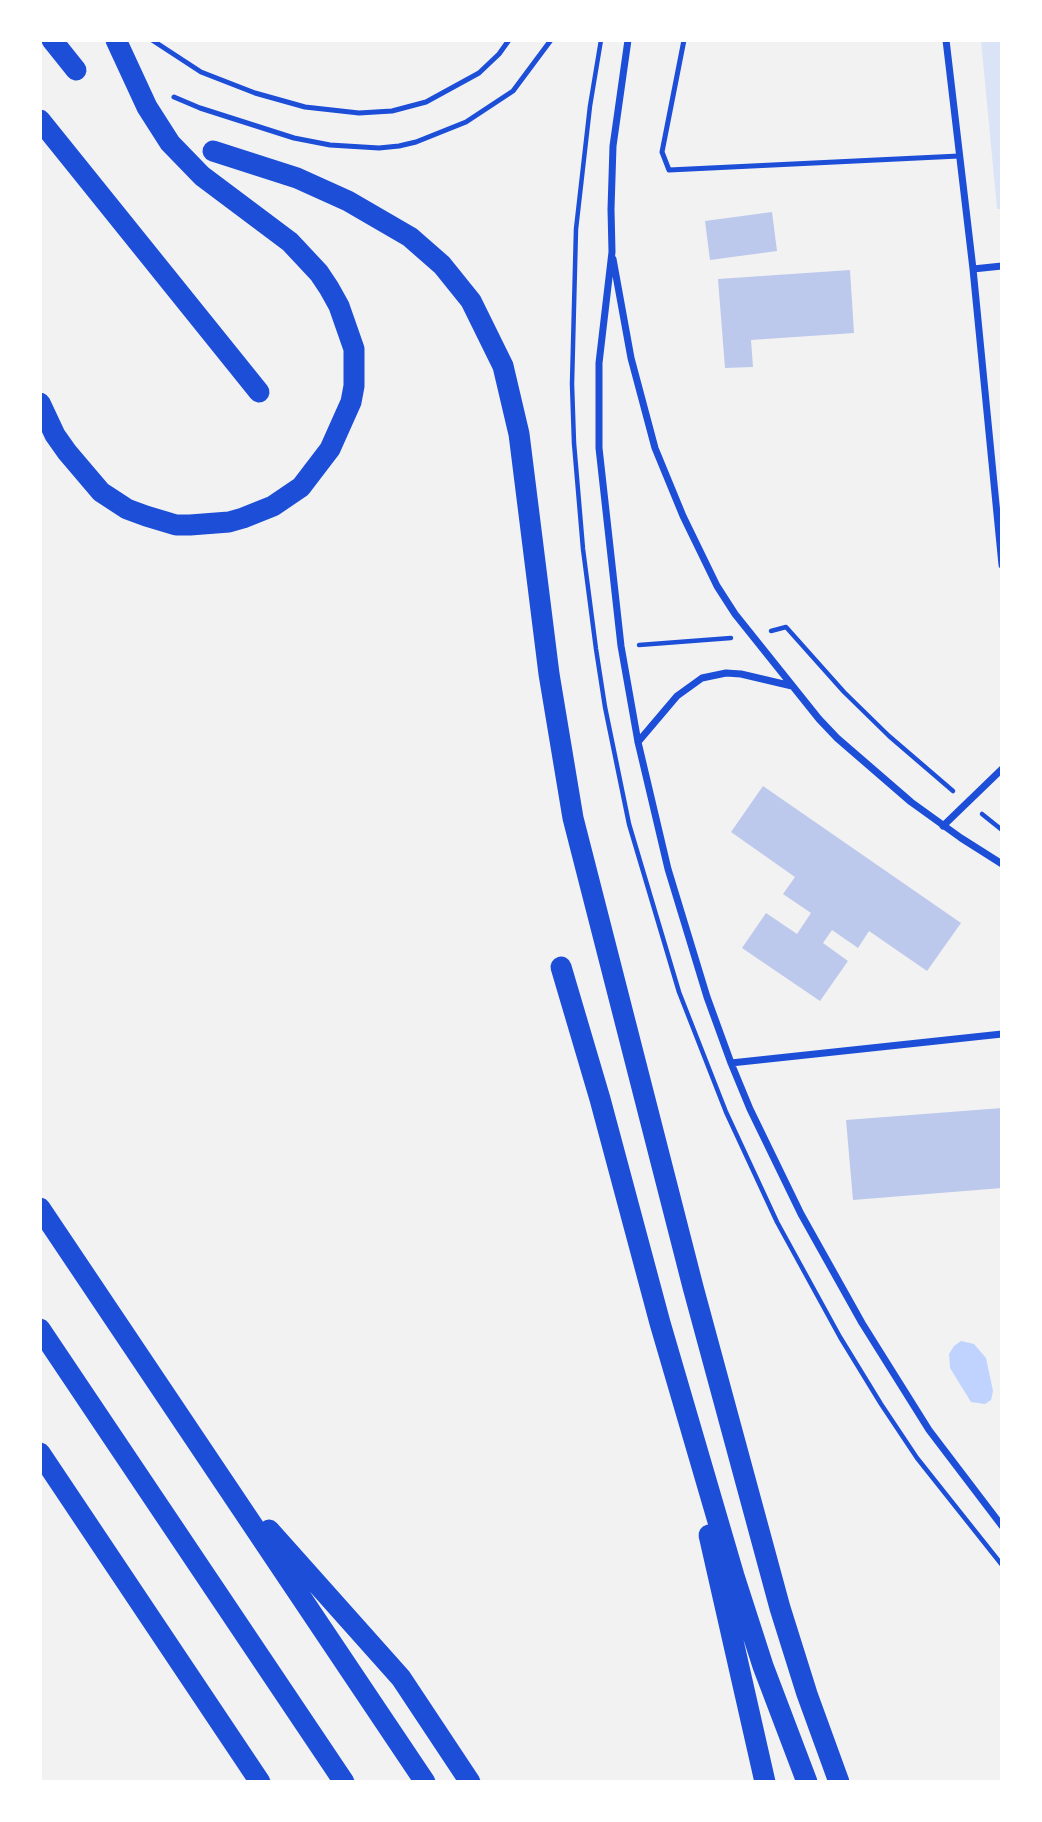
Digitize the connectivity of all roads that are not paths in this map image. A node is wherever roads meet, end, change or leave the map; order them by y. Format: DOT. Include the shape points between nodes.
graph roads {
  1 [pos="52,40"];
  2 [pos="117,40"];
  3 [pos="152,40"];
  4 [pos="509,40"];
  5 [pos="551,40"];
  6 [pos="628,40"];
  7 [pos="684,40"];
  8 [pos="946,40"];
  9 [pos="76,70"];
  10 [pos="174,97"];
  11 [pos="40,120"];
  12 [pos="213,151"];
  13 [pos="959,156"];
  14 [pos="612,252"];
  15 [pos="1002,266"];
  16 [pos="973,269"];
  17 [pos="259,392"];
  18 [pos="40,403"];
  19 [pos="1002,565"];
  20 [pos="792,687"];
  21 [pos="638,742"];
  22 [pos="1002,769"];
  23 [pos="943,826"];
  24 [pos="1002,864"];
  25 [pos="561,967"];
  26 [pos="1002,1034"];
  27 [pos="731,1063"];
  28 [pos="40,1208"];
  29 [pos="660,1322"];
  30 [pos="40,1329"];
  31 [pos="40,1453"];
  32 [pos="214,1469"];
  33 [pos="1002,1527"];
  34 [pos="260,1782"];
  35 [pos="344,1782"];
  36 [pos="425,1782"];
  37 [pos="470,1782"];
  38 [pos="765,1782"];
  39 [pos="807,1782"];
  40 [pos="839,1782"];
  1 -- 9 [label="highway"];
  2 -- 18 [label="highway" via="146,107 170,143 202,176 290,242 324,280 354,349 353,394 330,449 301,487 273,506 206,525 163,522 114,502 75,465"];
  3 -- 4 [label="lane" via="201,72 255,93 305,107 359,113 426,102 479,73"];
  5 -- 10 [label="lane" via="513,91 466,122 399,146 343,146 295,138"];
  6 -- 14 [label="street" via="613,146"];
  7 -- 13 [label="lane" via="663,152 669,170"];
  8 -- 13 [label="street"];
  11 -- 17 [label="highway"];
  12 -- 40 [label="highway" via="310,184 410,237 442,265 471,301 503,366 519,434 549,674 573,818 776,1595"];
  13 -- 16 [label="street"];
  14 -- 20 [label="street" via="631,358 655,447 683,516 717,586"];
  14 -- 21 [label="street" via="599,363 600,464 621,646"];
  15 -- 16 [label="street"];
  16 -- 19 [label="street"];
  20 -- 21 [label="street" via="741,674 702,678 677,696"];
  20 -- 23 [label="street" via="838,738"];
  21 -- 27 [label="street" via="668,869"];
  22 -- 23 [label="street"];
  23 -- 24 [label="street"];
  25 -- 29 [label="highway"];
  26 -- 27 [label="street"];
  27 -- 33 [label="street" via="801,1214 862,1322 929,1430"];
  28 -- 32 [label="highway"];
  29 -- 38 [label="highway"];
  29 -- 39 [label="highway" via="741,1598"];
  30 -- 35 [label="highway"];
  31 -- 34 [label="highway"];
  32 -- 36 [label="highway"];
  32 -- 37 [label="highway" via="401,1678"];
}
